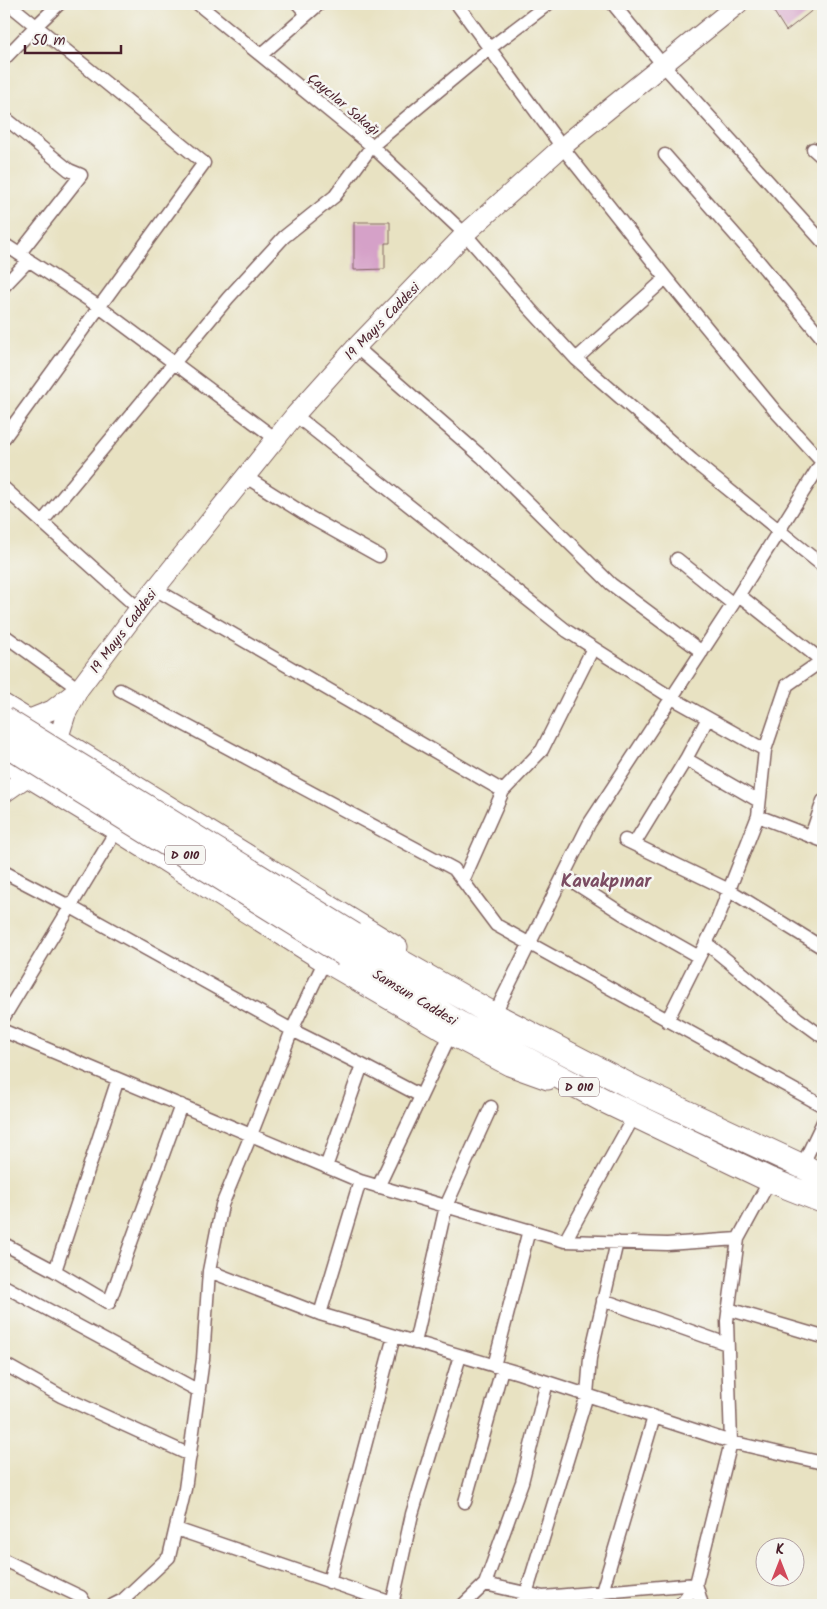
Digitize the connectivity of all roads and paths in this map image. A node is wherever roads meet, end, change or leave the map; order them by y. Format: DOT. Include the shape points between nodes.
graph roads {
  1 [pos="9,4"];
  2 [pos="59,4"];
  3 [pos="198,4"];
  4 [pos="298,4"];
  5 [pos="319,4"];
  6 [pos="457,4"];
  7 [pos="548,4"];
  8 [pos="613,4"];
  9 [pos="738,4"];
  10 [pos="307,14"];
  11 [pos="36,26"];
  12 [pos="490,48"];
  13 [pos="261,55"];
  14 [pos="4,59"];
  15 [pos="662,65"];
  16 [pos="4,117"];
  17 [pos="372,146"];
  18 [pos="562,147"];
  19 [pos="665,155"];
  20 [pos="465,234"];
  21 [pos="823,242"];
  22 [pos="4,244"];
  23 [pos="24,257"];
  24 [pos="666,278"];
  25 [pos="4,286"];
  26 [pos="98,306"];
  27 [pos="823,339"];
  28 [pos="356,347"];
  29 [pos="576,359"];
  30 [pos="174,362"];
  31 [pos="295,415"];
  32 [pos="4,438"];
  33 [pos="276,439"];
  34 [pos="246,476"];
  35 [pos="4,488"];
  36 [pos="42,522"];
  37 [pos="780,530"];
  38 [pos="379,556"];
  39 [pos="677,558"];
  40 [pos="823,566"];
  41 [pos="155,589"];
  42 [pos="736,600"];
  43 [pos="139,609"];
  44 [pos="4,636"];
  45 [pos="593,648"];
  46 [pos="702,652"];
  47 [pos="822,660"];
  48 [pos="79,689"];
  49 [pos="120,690"];
  50 [pos="672,698"];
  51 [pos="4,704"];
  52 [pos="708,718"];
  53 [pos="27,720"];
  54 [pos="5,735"];
  55 [pos="765,750"];
  56 [pos="34,755"];
  57 [pos="686,760"];
  58 [pos="503,790"];
  59 [pos="4,794"];
  60 [pos="759,801"];
  61 [pos="823,801"];
  62 [pos="758,816"];
  63 [pos="116,831"];
  64 [pos="817,838"];
  65 [pos="4,872"];
  66 [pos="564,876"];
  67 [pos="463,881"];
  68 [pos="729,890"];
  69 [pos="70,906"];
  70 [pos="706,943"];
  71 [pos="530,944"];
  72 [pos="823,948"];
  73 [pos="341,950"];
  74 [pos="699,957"];
  75 [pos="496,1010"];
  76 [pos="4,1017"];
  77 [pos="667,1021"];
  78 [pos="292,1030"];
  79 [pos="4,1031"];
  80 [pos="450,1035"];
  81 [pos="823,1037"];
  82 [pos="362,1064"];
  83 [pos="118,1079"];
  84 [pos="421,1096"];
  85 [pos="603,1100"];
  86 [pos="181,1106"];
  87 [pos="823,1106"];
  88 [pos="491,1107"];
  89 [pos="634,1116"];
  90 [pos="823,1122"];
  91 [pos="252,1135"];
  92 [pos="326,1167"];
  93 [pos="813,1171"];
  94 [pos="770,1180"];
  95 [pos="360,1182"];
  96 [pos="378,1187"];
  97 [pos="823,1201"];
  98 [pos="446,1206"];
  99 [pos="529,1230"];
  100 [pos="738,1239"];
  101 [pos="565,1241"];
  102 [pos="617,1242"];
  103 [pos="4,1244"];
  104 [pos="55,1271"];
  105 [pos="209,1271"];
  106 [pos="4,1286"];
  107 [pos="603,1300"];
  108 [pos="728,1309"];
  109 [pos="320,1314"];
  110 [pos="394,1336"];
  111 [pos="823,1337"];
  112 [pos="415,1343"];
  113 [pos="727,1344"];
  114 [pos="460,1356"];
  115 [pos="4,1364"];
  116 [pos="498,1367"];
  117 [pos="547,1382"];
  118 [pos="198,1391"];
  119 [pos="587,1395"];
  120 [pos="654,1417"];
  121 [pos="731,1442"];
  122 [pos="190,1455"];
  123 [pos="823,1463"];
  124 [pos="465,1502"];
  125 [pos="176,1529"];
  126 [pos="4,1562"];
  127 [pos="330,1582"];
  128 [pos="485,1584"];
  129 [pos="696,1584"];
  130 [pos="602,1592"];
  131 [pos="523,1599"];
  132 [pos="122,1604"];
  133 [pos="86,1605"];
  134 [pos="394,1605"];
  135 [pos="463,1605"];
  136 [pos="596,1605"];
  137 [pos="680,1605"];
  138 [pos="702,1605"];
  1 -- 11 [label="street"];
  2 -- 11 [label="street"];
  3 -- 13 [label="street, Çaycılar Sokağı"];
  4 -- 10 [label="street"];
  5 -- 10 [label="street"];
  6 -- 12 [label="street"];
  7 -- 12 [label="street"];
  8 -- 15 [label="street"];
  9 -- 15 [label="street, 19 Mayıs Caddesi"];
  10 -- 13 [label="street"];
  11 -- 14 [label="street"];
  11 -- 26 [label="street" via="204,163"];
  12 -- 17 [label="street"];
  12 -- 18 [label="street"];
  13 -- 17 [label="street, Çaycılar Sokağı"];
  15 -- 18 [label="street, 19 Mayıs Caddesi"];
  15 -- 21 [label="street"];
  16 -- 23 [label="street" via="70,170 81,175"];
  17 -- 20 [label="street, Çaycılar Sokağı"];
  17 -- 30 [label="street" via="335,196 284,237"];
  18 -- 20 [label="street, 19 Mayıs Caddesi"];
  18 -- 24 [label="street"];
  19 -- 27 [label="street"];
  20 -- 28 [label="street, 19 Mayıs Caddesi"];
  20 -- 29 [label="street, Çaycılar Sokağı"];
  22 -- 23 [label="street"];
  23 -- 25 [label="street"];
  23 -- 26 [label="street"];
  24 -- 29 [label="street"];
  24 -- 37 [label="street" via="776,412 822,462"];
  26 -- 30 [label="street"];
  26 -- 32 [label="street"];
  28 -- 31 [label="street, 19 Mayıs Caddesi"];
  28 -- 46 [label="street" via="482,457 611,584"];
  29 -- 37 [label="street, Çaycılar Sokağı" via="692,460"];
  30 -- 33 [label="street"];
  30 -- 36 [label="street"];
  31 -- 33 [label="street, 19 Mayıs Caddesi"];
  31 -- 45 [label="street" via="567,631"];
  33 -- 34 [label="street, 19 Mayıs Caddesi"];
  34 -- 38 [label="street"];
  34 -- 41 [label="street, 19 Mayıs Caddesi"];
  35 -- 36 [label="street"];
  36 -- 43 [label="street"];
  37 -- 40 [label="street, Çaycılar Sokağı"];
  37 -- 42 [label="street"];
  39 -- 42 [label="street"];
  41 -- 43 [label="street, 19 Mayıs Caddesi"];
  41 -- 58 [label="street"];
  42 -- 46 [label="street"];
  42 -- 47 [label="street"];
  43 -- 48 [label="street, 19 Mayıs Caddesi"];
  44 -- 48 [label="street"];
  45 -- 50 [label="street"];
  45 -- 58 [label="street" via="542,750"];
  46 -- 50 [label="street"];
  47 -- 55 [label="street" via="787,685"];
  48 -- 53 [label="street, 19 Mayıs Caddesi" via="52,710"];
  48 -- 56 [label="street, 19 Mayıs Caddesi" via="66,714"];
  49 -- 67 [label="street" via="454,868"];
  50 -- 52 [label="street"];
  50 -- 66 [label="street" via="589,824"];
  51 -- 53 [label="street"];
  52 -- 55 [label="street"];
  52 -- 57 [label="street"];
  53 -- 54 [label="street, 19 Mayıs Caddesi"];
  53 -- 56 [label="street"];
  54 -- 56 [label="highway, D 010, bridge"];
  55 -- 60 [label="street"];
  56 -- 59 [label="street" via="18,782"];
  56 -- 63 [label="street"];
  56 -- 73 [label="highway, Samsun Caddesi / D 010, bridge"];
  56 -- 75 [label="street" via="404,951"];
  57 -- 60 [label="street"];
  57 -- 68 [label="street" via="630,842"];
  58 -- 67 [label="street"];
  60 -- 62 [label="street"];
  61 -- 64 [label="street"];
  62 -- 64 [label="street"];
  62 -- 68 [label="street"];
  63 -- 69 [label="street"];
  63 -- 73 [label="street"];
  65 -- 69 [label="street"];
  66 -- 71 [label="street"];
  66 -- 74 [label="street"];
  67 -- 71 [label="street" via="496,925"];
  68 -- 70 [label="street"];
  68 -- 72 [label="street"];
  69 -- 76 [label="street"];
  69 -- 78 [label="street"];
  70 -- 74 [label="street"];
  70 -- 81 [label="street"];
  71 -- 75 [label="street"];
  71 -- 77 [label="street"];
  73 -- 75 [label="highway, Samsun Caddesi / D 010"];
  73 -- 78 [label="street"];
  73 -- 80 [label="street"];
  73 -- 85 [label="highway, Samsun Caddesi / D 010" via="457,1022"];
  74 -- 77 [label="street"];
  75 -- 93 [label="highway, Samsun Caddesi / D 010" via="634,1088"];
  77 -- 87 [label="street"];
  78 -- 82 [label="street"];
  78 -- 91 [label="street"];
  79 -- 83 [label="street"];
  80 -- 84 [label="street"];
  80 -- 85 [label="street" via="509,1066"];
  82 -- 84 [label="street"];
  82 -- 92 [label="street"];
  83 -- 86 [label="street"];
  83 -- 104 [label="street"];
  84 -- 96 [label="street"];
  85 -- 89 [label="highway, Samsun Caddesi / D 010"];
  86 -- 91 [label="street"];
  86 -- 104 [label="street" via="109,1302"];
  88 -- 98 [label="street"];
  89 -- 94 [label="highway, Samsun Caddesi / D 010"];
  89 -- 101 [label="street"];
  90 -- 93 [label="street"];
  91 -- 92 [label="street"];
  91 -- 105 [label="street" via="222,1205"];
  92 -- 95 [label="street"];
  94 -- 97 [label="highway, Samsun Caddesi / D 010"];
  94 -- 100 [label="street"];
  95 -- 96 [label="street"];
  95 -- 109 [label="street"];
  96 -- 98 [label="street"];
  98 -- 99 [label="street"];
  98 -- 112 [label="street"];
  99 -- 101 [label="street"];
  99 -- 116 [label="street"];
  100 -- 102 [label="street" via="667,1244"];
  100 -- 108 [label="street"];
  101 -- 102 [label="street"];
  102 -- 107 [label="street"];
  103 -- 104 [label="street"];
  105 -- 109 [label="street"];
  105 -- 118 [label="street"];
  106 -- 118 [label="street"];
  107 -- 113 [label="street"];
  107 -- 119 [label="street" via="590,1358"];
  108 -- 111 [label="street"];
  108 -- 113 [label="street"];
  109 -- 110 [label="street"];
  110 -- 112 [label="street"];
  110 -- 127 [label="street"];
  112 -- 114 [label="street"];
  113 -- 121 [label="street"];
  114 -- 116 [label="street"];
  114 -- 134 [label="street" via="412,1514"];
  115 -- 122 [label="street" via="61,1396"];
  116 -- 117 [label="street"];
  116 -- 124 [label="street"];
  117 -- 119 [label="street"];
  117 -- 128 [label="street" via="522,1482"];
  118 -- 122 [label="street"];
  119 -- 120 [label="street"];
  119 -- 131 [label="street"];
  120 -- 121 [label="street"];
  120 -- 130 [label="street"];
  121 -- 123 [label="street"];
  121 -- 129 [label="street"];
  122 -- 125 [label="street"];
  125 -- 127 [label="street"];
  125 -- 132 [label="street" via="169,1557"];
  126 -- 133 [label="street" via="81,1598"];
  127 -- 134 [label="street"];
  128 -- 131 [label="street"];
  128 -- 135 [label="street"];
  129 -- 130 [label="street"];
  129 -- 137 [label="street"];
  129 -- 138 [label="street"];
  130 -- 131 [label="street"];
  130 -- 136 [label="street"];
}
